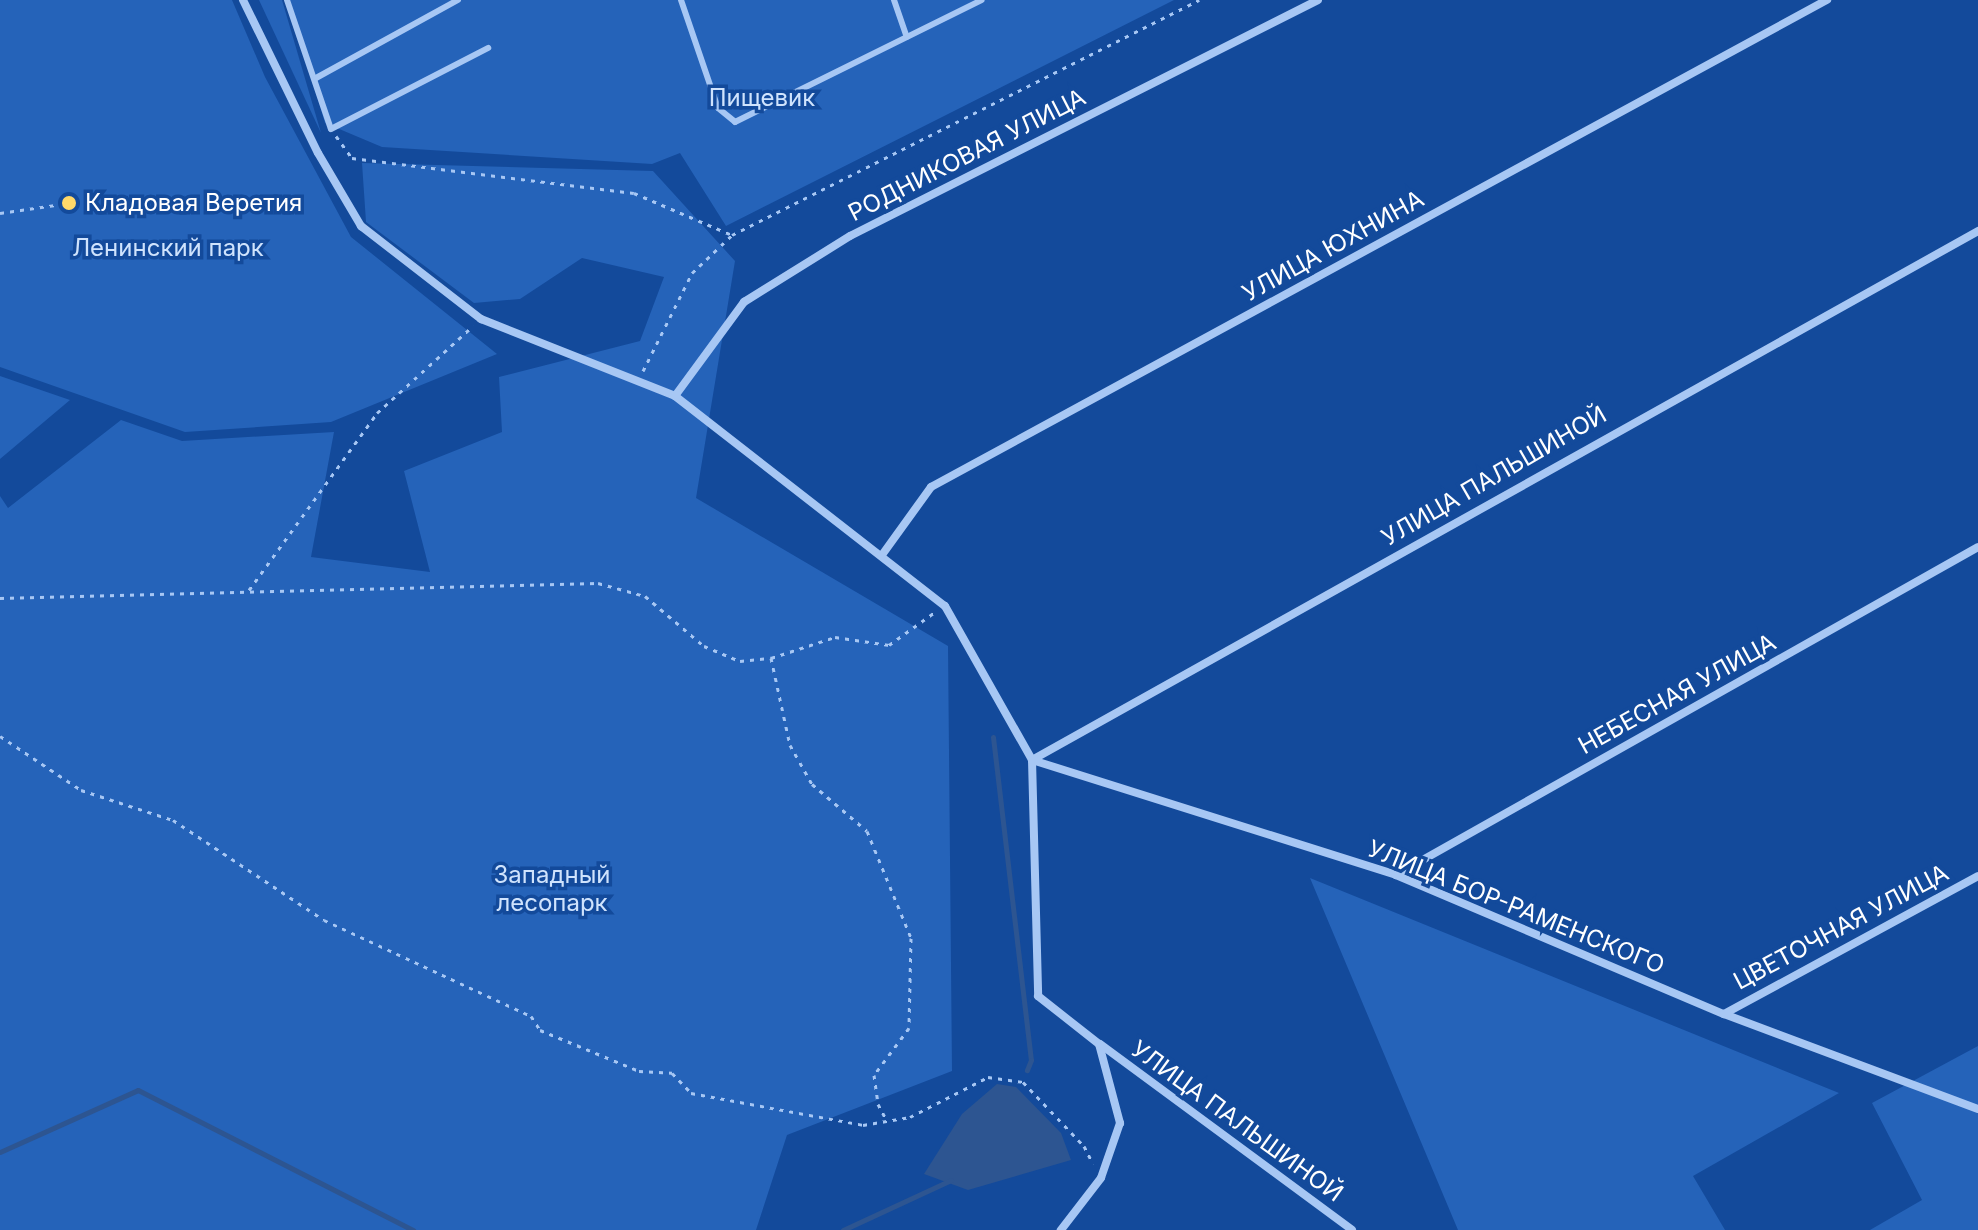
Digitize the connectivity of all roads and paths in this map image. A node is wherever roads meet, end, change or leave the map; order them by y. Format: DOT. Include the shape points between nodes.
graph roads {
  1 [pos="243,0"];
  2 [pos="287,0"];
  3 [pos="458,0"];
  4 [pos="681,0"];
  5 [pos="894,0"];
  6 [pos="982,0"];
  7 [pos="1199,0"];
  8 [pos="1318,0"];
  9 [pos="1827,0"];
  10 [pos="907,37"];
  11 [pos="488,48"];
  12 [pos="316,78"];
  13 [pos="331,129"];
  14 [pos="318,153"];
  15 [pos="69,203"];
  16 [pos="0,213"];
  17 [pos="1978,231"];
  18 [pos="732,235"];
  19 [pos="481,319"];
  20 [pos="639,379"];
  21 [pos="675,396"];
  22 [pos="1978,547"];
  23 [pos="882,555"];
  24 [pos="249,590"];
  25 [pos="0,598"];
  26 [pos="945,606"];
  27 [pos="771,658"];
  28 [pos="0,736"];
  29 [pos="1032,760"];
  30 [pos="1396,875"];
  31 [pos="1978,876"];
  32 [pos="1724,1014"];
  33 [pos="1099,1044"];
  34 [pos="1977,1108"];
  35 [pos="887,1121"];
  36 [pos="1084,1146"];
  37 [pos="1061,1230"];
  38 [pos="1352,1230"];
  1 -- 14 [label="street"];
  2 -- 12 [label="lane"];
  3 -- 12 [label="lane"];
  4 -- 10 [label="lane" via="718,108 735,122"];
  5 -- 10 [label="lane"];
  6 -- 10 [label="lane"];
  7 -- 18 [label="path"];
  8 -- 21 [label="street, РОДНИКОВАЯ УЛИЦА" via="850,236 744,302"];
  9 -- 23 [label="street, УЛИЦА ЮХНИНА" via="931,487"];
  11 -- 13 [label="lane"];
  12 -- 13 [label="lane"];
  13 -- 14 [label="path"];
  13 -- 18 [label="path" via="352,158 634,193"];
  14 -- 19 [label="street" via="361,226"];
  15 -- 16 [label="path"];
  17 -- 29 [label="street, УЛИЦА ПАЛЬШИНОЙ"];
  18 -- 20 [label="path" via="692,273"];
  19 -- 20 [label="street"];
  19 -- 24 [label="path" via="377,413"];
  20 -- 21 [label="street"];
  21 -- 23 [label="street"];
  22 -- 30 [label="street, НЕБЕСНАЯ УЛИЦА"];
  23 -- 26 [label="street"];
  24 -- 25 [label="path"];
  24 -- 27 [label="path" via="598,583 645,596 704,646 740,661"];
  26 -- 27 [label="path" via="889,645 835,637"];
  26 -- 29 [label="street"];
  27 -- 35 [label="path" via="790,745 812,784 867,831 911,938 909,1028 874,1075 878,1104"];
  28 -- 35 [label="path" via="81,790 173,820 324,920 531,1016 540,1030 639,1071 672,1073 691,1093 863,1125"];
  29 -- 30 [label="street, УЛИЦА БОР-РАМЕНСКОГО"];
  29 -- 33 [label="street, УЛИЦА ПАЛЬШИНОЙ" via="1038,996"];
  30 -- 32 [label="street, УЛИЦА БОР-РАМЕНСКОГО"];
  31 -- 32 [label="street, ЦВЕТОЧНАЯ УЛИЦА"];
  32 -- 34 [label="street, УЛИЦА БОР-РАМЕНСКОГО"];
  33 -- 37 [label="street" via="1120,1123 1101,1178"];
  33 -- 38 [label="street, УЛИЦА ПАЛЬШИНОЙ"];
  35 -- 36 [label="path" via="910,1117 988,1077 1023,1082"];
}
